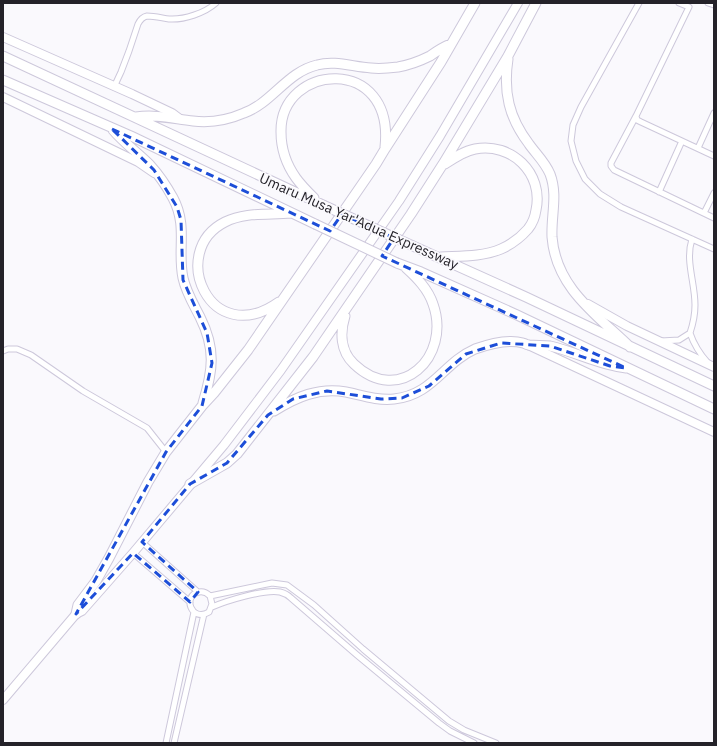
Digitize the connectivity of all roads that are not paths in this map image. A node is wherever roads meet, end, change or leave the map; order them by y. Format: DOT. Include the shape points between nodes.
graph roads {
  1 [pos="216,3"];
  2 [pos="475,3"];
  3 [pos="518,3"];
  4 [pos="536,3"];
  5 [pos="639,3"];
  6 [pos="679,3"];
  7 [pos="708,3"];
  8 [pos="690,5"];
  9 [pos="714,5"];
  10 [pos="3,37"];
  11 [pos="451,44"];
  12 [pos="3,56"];
  13 [pos="508,56"];
  14 [pos="3,80"];
  15 [pos="114,86"];
  16 [pos="3,97"];
  17 [pos="714,113"];
  18 [pos="636,116"];
  19 [pos="135,117"];
  20 [pos="180,119"];
  21 [pos="112,129"];
  22 [pos="682,141"];
  23 [pos="698,148"];
  24 [pos="385,149"];
  25 [pos="714,156"];
  26 [pos="444,164"];
  27 [pos="158,176"];
  28 [pos="659,192"];
  29 [pos="714,192"];
  30 [pos="320,203"];
  31 [pos="292,212"];
  32 [pos="704,213"];
  33 [pos="714,218"];
  34 [pos="692,239"];
  35 [pos="714,249"];
  36 [pos="439,257"];
  37 [pos="401,265"];
  38 [pos="570,287"];
  39 [pos="284,299"];
  40 [pos="346,310"];
  41 [pos="690,333"];
  42 [pos="657,340"];
  43 [pos="528,345"];
  44 [pos="630,347"];
  45 [pos="3,351"];
  46 [pos="712,366"];
  47 [pos="626,368"];
  48 [pos="714,386"];
  49 [pos="202,406"];
  50 [pos="714,409"];
  51 [pos="268,415"];
  52 [pos="714,432"];
  53 [pos="166,452"];
  54 [pos="190,484"];
  55 [pos="142,542"];
  56 [pos="133,553"];
  57 [pos="198,592"];
  58 [pos="210,596"];
  59 [pos="190,602"];
  60 [pos="314,605"];
  61 [pos="212,607"];
  62 [pos="194,612"];
  63 [pos="308,612"];
  64 [pos="76,614"];
  65 [pos="204,614"];
  66 [pos="363,649"];
  67 [pos="357,655"];
  68 [pos="178,687"];
  69 [pos="186,688"];
  70 [pos="410,688"];
  71 [pos="404,694"];
  72 [pos="3,700"];
  73 [pos="166,743"];
  74 [pos="174,743"];
  75 [pos="474,743"];
  76 [pos="496,743"];
  1 -- 15 [label="street" via="190,16 170,19 148,16 140,20"];
  2 -- 11 [label="highway"];
  3 -- 54 [label="main road" via="399,201 281,370 224,445"];
  4 -- 13 [label="highway"];
  5 -- 34 [label="street" via="581,107 573,125 571,141 576,161 585,179 600,194 621,207"];
  6 -- 8 [label="street"];
  7 -- 9 [label="street"];
  8 -- 18 [label="street"];
  10 -- 15 [label="main road"];
  11 -- 20 [label="highway" via="421,60 399,67 370,68 335,63 315,65 296,75 262,103 245,113 212,121"];
  11 -- 24 [label="highway"];
  12 -- 19 [label="highway, Umaru Musa Yar'Adua Expressway"];
  13 -- 26 [label="highway"];
  13 -- 38 [label="highway" via="508,103 517,126 549,172 554,193 554,248 557,261"];
  14 -- 21 [label="highway, Umaru Musa Yar'Adua Expressway"];
  15 -- 20 [label="main road"];
  16 -- 27 [label="main road" via="138,162"];
  17 -- 23 [label="street"];
  18 -- 22 [label="street" via="637,120"];
  18 -- 28 [label="street" via="611,166 614,170"];
  19 -- 20 [label="highway" via="152,115"];
  19 -- 30 [label="highway, Umaru Musa Yar'Adua Expressway"];
  21 -- 27 [label="highway"];
  21 -- 31 [label="highway, Umaru Musa Yar'Adua Expressway"];
  22 -- 23 [label="street"];
  22 -- 28 [label="street"];
  23 -- 25 [label="street"];
  24 -- 30 [label="highway" via="383,114 374,97 363,87 347,79 327,79 299,92 291,100 282,117 282,149 296,178"];
  24 -- 39 [label="highway"];
  26 -- 36 [label="highway" via="476,149 495,148 509,152 524,163 530,172 538,193 538,204 528,229 510,244 474,256"];
  26 -- 40 [label="highway"];
  27 -- 49 [label="highway" via="177,207 182,226 183,280 210,343 212,364"];
  28 -- 32 [label="street"];
  29 -- 32 [label="street"];
  30 -- 36 [label="highway, Umaru Musa Yar'Adua Expressway, bridge"];
  31 -- 37 [label="highway, Umaru Musa Yar'Adua Expressway, bridge"];
  31 -- 39 [label="highway" via="245,216 224,223 205,241 197,266 204,292 214,304 230,313 257,314"];
  32 -- 33 [label="street"];
  34 -- 35 [label="street"];
  34 -- 41 [label="street" via="689,254 695,304"];
  36 -- 44 [label="highway, Umaru Musa Yar'Adua Expressway"];
  37 -- 40 [label="highway" via="427,292 436,317 436,342 427,361 420,368 412,374 390,380 381,380 360,370 351,362 342,344 342,323"];
  37 -- 47 [label="highway, Umaru Musa Yar'Adua Expressway" via="457,288"];
  38 -- 42 [label="main road" via="592,307"];
  38 -- 44 [label="highway" via="586,307"];
  39 -- 49 [label="highway" via="248,350"];
  40 -- 51 [label="highway"];
  41 -- 42 [label="street" via="679,340"];
  41 -- 46 [label="street" via="700,354"];
  42 -- 46 [label="main road"];
  43 -- 47 [label="highway" via="550,346 610,366"];
  43 -- 51 [label="highway" via="501,343 475,350 457,361 428,386 402,398 381,399 337,391 317,392 293,399"];
  43 -- 52 [label="main road"];
  44 -- 48 [label="highway, Umaru Musa Yar'Adua Expressway"];
  45 -- 53 [label="street" via="17,348 31,355 83,391 147,428"];
  47 -- 50 [label="highway, Umaru Musa Yar'Adua Expressway"];
  49 -- 53 [label="highway"];
  51 -- 54 [label="highway" via="237,454"];
  53 -- 64 [label="highway" via="96,581 78,605"];
  54 -- 55 [label="main road"];
  55 -- 56 [label="main road"];
  55 -- 57 [label="street"];
  56 -- 59 [label="street"];
  56 -- 64 [label="main road" via="82,611"];
  57 -- 58 [label="street"];
  57 -- 59 [label="street" via="193,594"];
  58 -- 60 [label="street" via="277,583 287,585"];
  58 -- 61 [label="street"];
  59 -- 62 [label="street"];
  60 -- 63 [label="street"];
  60 -- 66 [label="street"];
  61 -- 63 [label="street" via="234,599 280,592"];
  61 -- 65 [label="street"];
  62 -- 65 [label="street"];
  62 -- 68 [label="street"];
  63 -- 67 [label="street"];
  64 -- 72 [label="main road"];
  65 -- 69 [label="street"];
  66 -- 67 [label="street"];
  66 -- 70 [label="street"];
  67 -- 71 [label="street"];
  68 -- 69 [label="street"];
  68 -- 73 [label="street"];
  69 -- 74 [label="street"];
  70 -- 71 [label="street"];
  70 -- 76 [label="street" via="455,725"];
  71 -- 75 [label="street" via="444,727"];
}
